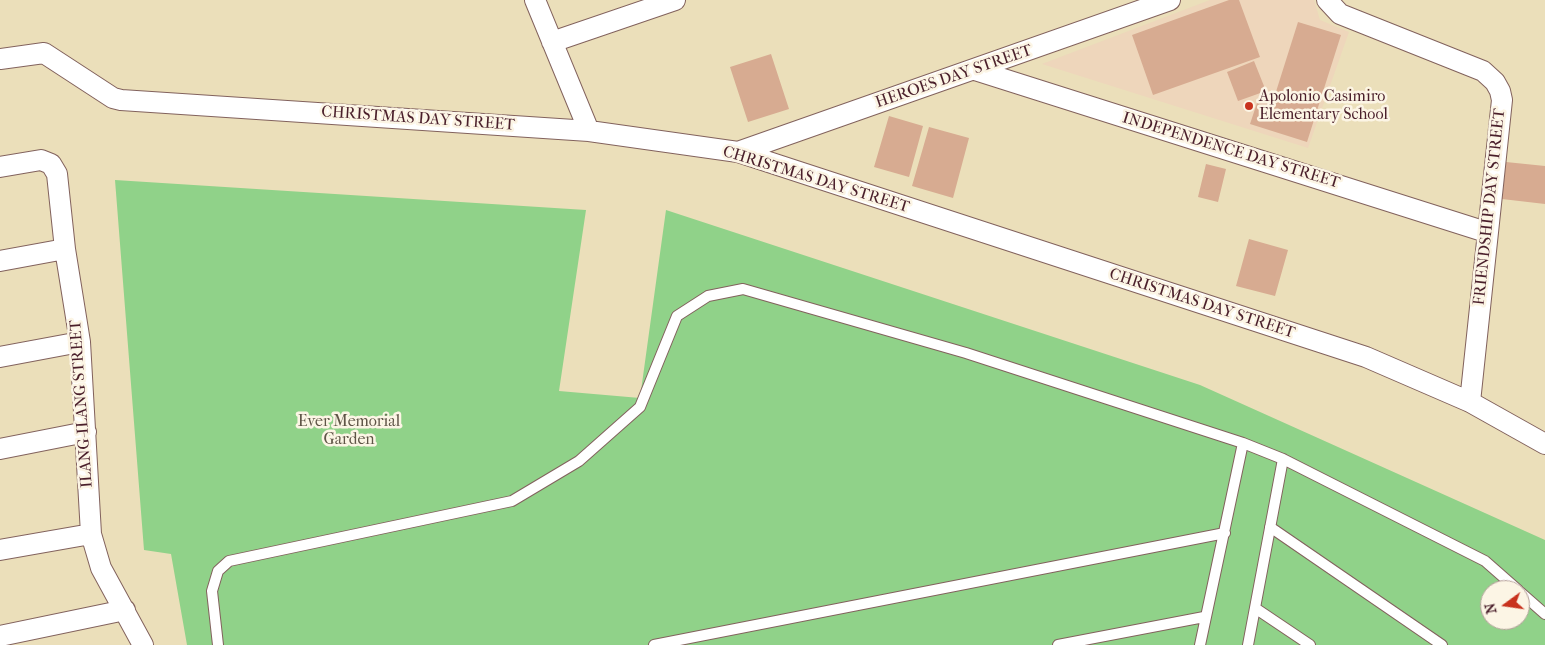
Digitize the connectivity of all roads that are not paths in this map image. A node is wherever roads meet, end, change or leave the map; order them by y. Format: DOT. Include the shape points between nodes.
graph roads {
  1 [pos="535,0"];
  2 [pos="675,0"];
  3 [pos="1170,0"];
  4 [pos="1327,0"];
  5 [pos="552,42"];
  6 [pos="0,59"];
  7 [pos="975,70"];
  8 [pos="589,131"];
  9 [pos="738,152"];
  10 [pos="0,167"];
  11 [pos="1486,232"];
  12 [pos="65,249"];
  13 [pos="0,261"];
  14 [pos="80,342"];
  15 [pos="0,357"];
  16 [pos="1470,402"];
  17 [pos="86,432"];
  18 [pos="1242,443"];
  19 [pos="1545,444"];
  20 [pos="0,449"];
  21 [pos="1283,459"];
  22 [pos="1270,527"];
  23 [pos="1225,533"];
  24 [pos="91,534"];
  25 [pos="0,550"];
  26 [pos="1507,580"];
  27 [pos="1530,601"];
  28 [pos="1255,608"];
  29 [pos="125,610"];
  30 [pos="1545,614"];
  31 [pos="1204,617"];
  32 [pos="0,636"];
  33 [pos="143,645"];
  34 [pos="218,645"];
  35 [pos="654,645"];
  36 [pos="1058,645"];
  37 [pos="1200,645"];
  38 [pos="1248,645"];
  39 [pos="1310,645"];
  40 [pos="1442,645"];
  1 -- 5 [label="street"];
  2 -- 5 [label="street"];
  3 -- 7 [label="street, HEROES DAY STREET"];
  4 -- 11 [label="street, FRIENDSHIP DAY STREET" via="1340,14 1483,71 1494,82 1502,100"];
  5 -- 8 [label="street"];
  6 -- 8 [label="street, CHRISTMAS DAY STREET" via="44,54 121,100"];
  7 -- 9 [label="street, HEROES DAY STREET"];
  7 -- 11 [label="street, INDEPENDENCE DAY STREET"];
  8 -- 9 [label="street, CHRISTMAS DAY STREET"];
  9 -- 16 [label="street, CHRISTMAS DAY STREET" via="1366,357"];
  10 -- 12 [label="street, ILANG-ILANG STREET" via="41,160 52,164 57,174"];
  11 -- 16 [label="street, FRIENDSHIP DAY STREET"];
  12 -- 13 [label="street"];
  12 -- 14 [label="street, ILANG-ILANG STREET"];
  14 -- 15 [label="street"];
  14 -- 17 [label="street, ILANG-ILANG STREET"];
  16 -- 19 [label="street, CHRISTMAS DAY STREET"];
  17 -- 20 [label="street"];
  17 -- 24 [label="street, ILANG-ILANG STREET"];
  18 -- 21 [label="lane"];
  18 -- 23 [label="lane"];
  18 -- 34 [label="lane" via="966,353 743,289 708,296 677,316 640,407 579,461 512,501 229,561 218,571 212,591"];
  21 -- 22 [label="lane"];
  21 -- 26 [label="lane" via="1485,561"];
  22 -- 28 [label="lane"];
  22 -- 40 [label="lane"];
  23 -- 31 [label="lane"];
  23 -- 35 [label="lane"];
  24 -- 25 [label="street"];
  24 -- 29 [label="street, ILANG-ILANG STREET" via="101,568"];
  27 -- 30 [label="lane"];
  28 -- 38 [label="lane"];
  28 -- 39 [label="lane"];
  29 -- 32 [label="street"];
  29 -- 33 [label="street, ILANG-ILANG STREET"];
  31 -- 36 [label="lane"];
  31 -- 37 [label="lane"];
}
